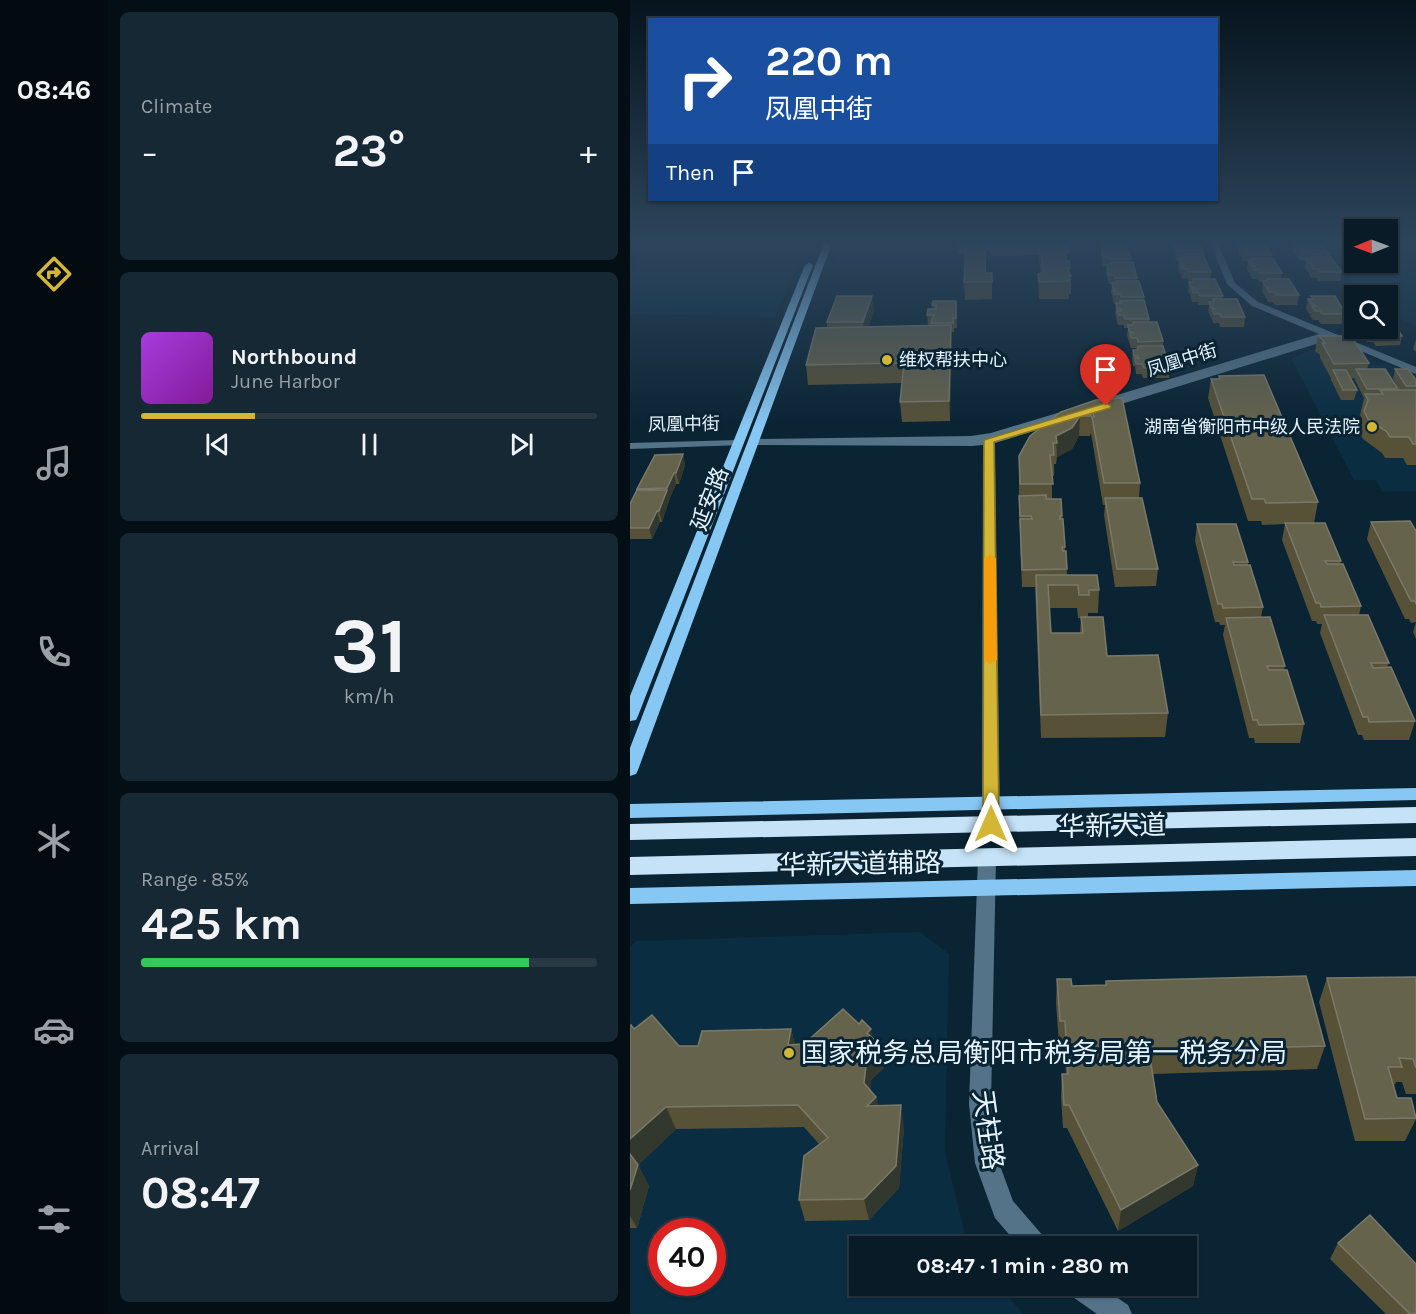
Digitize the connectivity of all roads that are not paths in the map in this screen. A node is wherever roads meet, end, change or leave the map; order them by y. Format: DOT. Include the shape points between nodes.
graph roads {
  1 [pos="793,304"];
  2 [pos="805,304"];
  3 [pos="1256,304"];
  4 [pos="1329,336"];
  5 [pos="1416,371"];
  6 [pos="988,438"];
  7 [pos="754,442"];
  8 [pos="738,443"];
  9 [pos="630,445"];
  10 [pos="630,716"];
  11 [pos="630,770"];
  12 [pos="1416,794"];
  13 [pos="630,811"];
  14 [pos="991,814"];
  15 [pos="1416,815"];
  16 [pos="630,832"];
  17 [pos="1416,847"];
  18 [pos="987,858"];
  19 [pos="630,866"];
  20 [pos="1416,878"];
  21 [pos="986,888"];
  22 [pos="630,896"];
  23 [pos="1027,1236"];
  24 [pos="1093,1296"];
  25 [pos="1119,1314"];
  1 -- 8 [label="main road, 延安路"];
  2 -- 7 [label="main road, 延安路"];
  3 -- 4 [label="street"];
  4 -- 5 [label="street"];
  4 -- 6 [label="street, 凤凰中街"];
  6 -- 7 [label="street, 凤凰中街"];
  6 -- 14 [label="street"];
  7 -- 11 [label="main road, 延安路"];
  8 -- 9 [label="street, 凤凰中街"];
  8 -- 10 [label="main road, 延安路"];
  12 -- 14 [label="main road"];
  13 -- 14 [label="main road"];
  14 -- 15 [label="highway, 华新大道"];
  14 -- 16 [label="highway, 华新大道"];
  17 -- 18 [label="highway, 华新大道"];
  18 -- 19 [label="highway, 华新大道"];
  18 -- 21 [label="street, 天柱路"];
  20 -- 21 [label="main road, 华新大道辅路"];
  21 -- 22 [label="main road, 华新大道辅路"];
  21 -- 23 [label="street, 天柱路" via="980,1104 987,1163 1005,1209"];
  24 -- 25 [label="street"];
}
